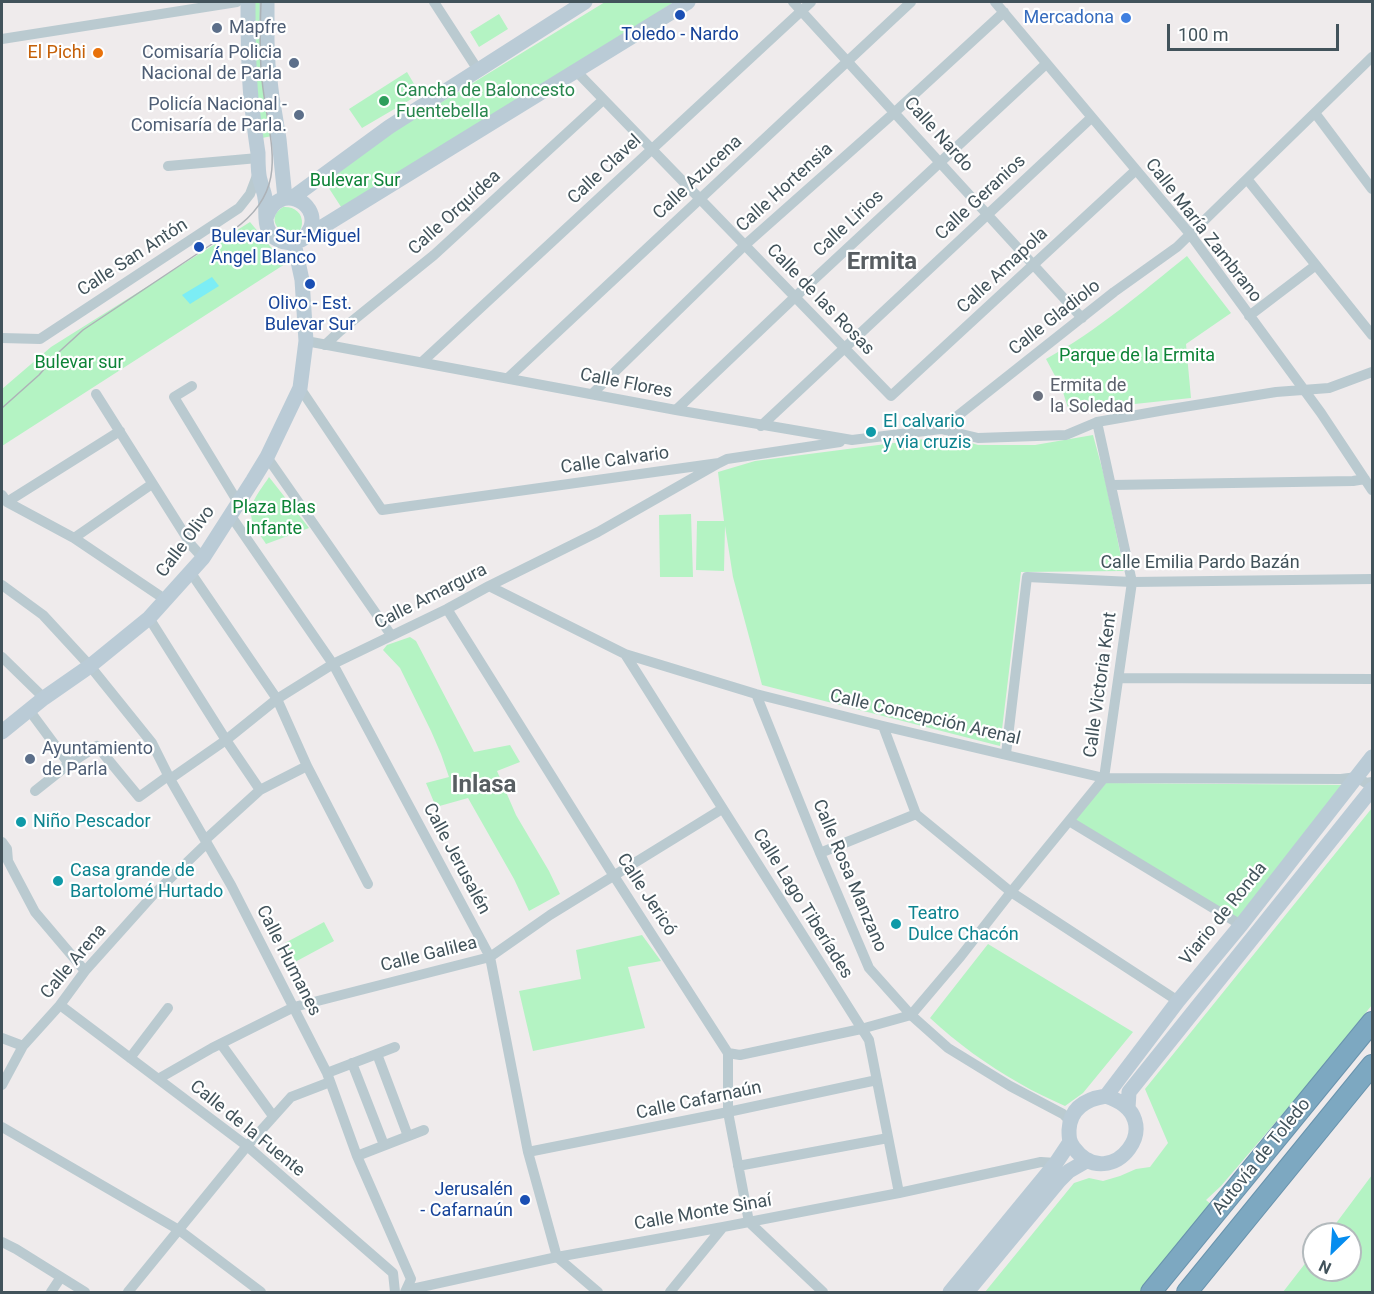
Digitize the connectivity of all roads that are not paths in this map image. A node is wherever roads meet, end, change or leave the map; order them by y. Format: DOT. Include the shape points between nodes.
graph roads {
  1 [pos="237,2"];
  2 [pos="248,2"];
  3 [pos="267,2"];
  4 [pos="434,2"];
  5 [pos="585,2"];
  6 [pos="688,2"];
  7 [pos="793,2"];
  8 [pos="811,2"];
  9 [pos="911,2"];
  10 [pos="995,2"];
  11 [pos="162,7"];
  12 [pos="801,10"];
  13 [pos="1004,12"];
  14 [pos="2,39"];
  15 [pos="1372,57"];
  16 [pos="847,60"];
  17 [pos="1046,64"];
  18 [pos="478,69"];
  19 [pos="576,71"];
  20 [pos="603,100"];
  21 [pos="895,112"];
  22 [pos="1315,113"];
  23 [pos="1091,118"];
  24 [pos="652,148"];
  25 [pos="940,162"];
  26 [pos="258,164"];
  27 [pos="168,165"];
  28 [pos="1136,170"];
  29 [pos="1247,179"];
  30 [pos="1372,189"];
  31 [pos="289,198"];
  32 [pos="700,200"];
  33 [pos="987,215"];
  34 [pos="267,216"];
  35 [pos="1190,234"];
  36 [pos="297,241"];
  37 [pos="745,245"];
  38 [pos="1033,265"];
  39 [pos="1316,265"];
  40 [pos="795,297"];
  41 [pos="1249,316"];
  42 [pos="1082,318"];
  43 [pos="1372,335"];
  44 [pos="2,338"];
  45 [pos="306,341"];
  46 [pos="325,345"];
  47 [pos="843,348"];
  48 [pos="422,362"];
  49 [pos="1372,372"];
  50 [pos="508,378"];
  51 [pos="192,386"];
  52 [pos="300,388"];
  53 [pos="1304,390"];
  54 [pos="96,394"];
  55 [pos="592,394"];
  56 [pos="891,396"];
  57 [pos="676,410"];
  58 [pos="1097,422"];
  59 [pos="761,426"];
  60 [pos="941,429"];
  61 [pos="120,431"];
  62 [pos="852,440"];
  63 [pos="267,457"];
  64 [pos="719,463"];
  65 [pos="1365,479"];
  66 [pos="152,484"];
  67 [pos="1112,485"];
  68 [pos="1372,490"];
  69 [pos="4,498"];
  70 [pos="235,510"];
  71 [pos="74,538"];
  72 [pos="203,558"];
  73 [pos="191,573"];
  74 [pos="1372,579"];
  75 [pos="1132,582"];
  76 [pos="2,585"];
  77 [pos="489,586"];
  78 [pos="166,600"];
  79 [pos="447,609"];
  80 [pos="149,618"];
  81 [pos="391,635"];
  82 [pos="625,654"];
  83 [pos="2,657"];
  84 [pos="333,664"];
  85 [pos="90,666"];
  86 [pos="1119,678"];
  87 [pos="1372,679"];
  88 [pos="756,694"];
  89 [pos="44,698"];
  90 [pos="277,699"];
  91 [pos="29,710"];
  92 [pos="883,726"];
  93 [pos="2,732"];
  94 [pos="226,740"];
  95 [pos="1006,754"];
  96 [pos="1372,757"];
  97 [pos="69,764"];
  98 [pos="307,766"];
  99 [pos="169,777"];
  100 [pos="1357,777"];
  101 [pos="1104,778"];
  102 [pos="1372,782"];
  103 [pos="1372,789"];
  104 [pos="260,790"];
  105 [pos="35,791"];
  106 [pos="722,809"];
  107 [pos="916,814"];
  108 [pos="1069,821"];
  109 [pos="206,841"];
  110 [pos="2,842"];
  111 [pos="820,853"];
  112 [pos="614,876"];
  113 [pos="368,885"];
  114 [pos="1011,892"];
  115 [pos="1240,925"];
  116 [pos="490,957"];
  117 [pos="85,971"];
  118 [pos="1178,1001"];
  119 [pos="60,1005"];
  120 [pos="294,1007"];
  121 [pos="168,1008"];
  122 [pos="911,1016"];
  123 [pos="1372,1022"];
  124 [pos="861,1029"];
  125 [pos="2,1038"];
  126 [pos="220,1044"];
  127 [pos="23,1046"];
  128 [pos="395,1047"];
  129 [pos="728,1053"];
  130 [pos="377,1054"];
  131 [pos="130,1058"];
  132 [pos="352,1063"];
  133 [pos="1372,1065"];
  134 [pos="328,1078"];
  135 [pos="158,1079"];
  136 [pos="877,1080"];
  137 [pos="2,1084"];
  138 [pos="1106,1096"];
  139 [pos="1128,1108"];
  140 [pos="728,1112"];
  141 [pos="273,1116"];
  142 [pos="1070,1121"];
  143 [pos="2,1127"];
  144 [pos="424,1130"];
  145 [pos="408,1136"];
  146 [pos="888,1138"];
  147 [pos="1070,1142"];
  148 [pos="384,1145"];
  149 [pos="246,1146"];
  150 [pos="528,1152"];
  151 [pos="357,1156"];
  152 [pos="1088,1160"];
  153 [pos="1056,1163"];
  154 [pos="738,1166"];
  155 [pos="899,1193"];
  156 [pos="749,1222"];
  157 [pos="723,1227"];
  158 [pos="179,1230"];
  159 [pos="2,1242"];
  160 [pos="557,1257"];
  161 [pos="61,1277"];
  162 [pos="817,1291"];
  163 [pos="51,1293"];
  164 [pos="85,1293"];
  165 [pos="128,1293"];
  166 [pos="261,1293"];
  167 [pos="395,1293"];
  168 [pos="407,1293"];
  169 [pos="598,1293"];
  170 [pos="670,1293"];
  171 [pos="950,1293"];
  172 [pos="967,1293"];
  173 [pos="1151,1293"];
  174 [pos="1186,1293"];
  1 -- 11 [label="street"];
  2 -- 26 [label="street"];
  3 -- 31 [label="street" via="268,65"];
  4 -- 18 [label="street"];
  5 -- 18 [label="street"];
  6 -- 19 [label="street"];
  7 -- 12 [label="street, Calle Nardo"];
  8 -- 12 [label="street, Calle Clavel"];
  9 -- 16 [label="street, Calle Azucena"];
  10 -- 13 [label="street, Calle María Zambrano"];
  11 -- 14 [label="street"];
  12 -- 16 [label="street, Calle Nardo"];
  12 -- 24 [label="street, Calle Clavel"];
  13 -- 17 [label="street, Calle María Zambrano"];
  13 -- 21 [label="street, Calle Hortensia"];
  15 -- 22 [label="street, Calle Gladiolo"];
  16 -- 21 [label="street, Calle Nardo"];
  16 -- 32 [label="street, Calle Azucena"];
  17 -- 23 [label="street, Calle María Zambrano"];
  17 -- 25 [label="street, Calle Lirios"];
  18 -- 31 [label="street"];
  19 -- 20 [label="street, Calle de las Rosas"];
  19 -- 36 [label="street"];
  20 -- 24 [label="street, Calle de las Rosas"];
  20 -- 46 [label="street, Calle Orquídea" via="434,255"];
  21 -- 25 [label="street, Calle Nardo"];
  21 -- 37 [label="street, Calle Hortensia"];
  22 -- 29 [label="street, Calle Gladiolo"];
  22 -- 30 [label="street"];
  23 -- 28 [label="street, Calle María Zambrano"];
  23 -- 33 [label="street, Calle Geranios"];
  24 -- 32 [label="street, Calle de las Rosas"];
  24 -- 48 [label="street, Calle Clavel"];
  25 -- 33 [label="street, Calle Nardo"];
  25 -- 40 [label="street, Calle Lirios"];
  26 -- 27 [label="street"];
  26 -- 34 [label="street"];
  26 -- 44 [label="street, Calle San Antón" via="255,184 239,208 40,339"];
  28 -- 35 [label="street, Calle María Zambrano"];
  28 -- 38 [label="street, Calle Amapola"];
  29 -- 35 [label="street, Calle Gladiolo"];
  29 -- 39 [label="street"];
  31 -- 34 [label="street" via="275,203"];
  31 -- 36 [label="street" via="305,205 311,216 307,234"];
  32 -- 37 [label="street, Calle de las Rosas"];
  32 -- 50 [label="street, Calle Azucena"];
  33 -- 38 [label="street, Calle Nardo"];
  33 -- 47 [label="street, Calle Geranios"];
  34 -- 36 [label="street" via="272,236 286,243"];
  35 -- 41 [label="street, Calle María Zambrano"];
  35 -- 42 [label="street, Calle Gladiolo"];
  36 -- 45 [label="street, Calle Olivo"];
  37 -- 40 [label="street, Calle de las Rosas"];
  37 -- 55 [label="street, Calle Hortensia"];
  38 -- 42 [label="street, Calle Nardo"];
  38 -- 56 [label="street, Calle Amapola"];
  39 -- 41 [label="street"];
  39 -- 43 [label="street"];
  40 -- 47 [label="street, Calle de las Rosas"];
  40 -- 57 [label="street, Calle Lirios"];
  41 -- 53 [label="street, Calle María Zambrano"];
  42 -- 60 [label="street, Calle Gladiolo"];
  45 -- 46 [label="street, Calle Flores"];
  45 -- 52 [label="street, Calle Olivo"];
  46 -- 48 [label="street, Calle Flores"];
  47 -- 56 [label="street, Calle de las Rosas"];
  47 -- 59 [label="street, Calle Geranios"];
  48 -- 50 [label="street, Calle Flores"];
  49 -- 53 [label="street" via="1329,388"];
  50 -- 55 [label="street, Calle Flores"];
  51 -- 70 [label="street, Calle Jerusalén" via="174,397"];
  52 -- 63 [label="street, Calle Olivo"];
  52 -- 64 [label="street, Calle Calvario" via="382,510"];
  53 -- 58 [label="street"];
  53 -- 65 [label="street, Calle María Zambrano"];
  54 -- 61 [label="street"];
  55 -- 57 [label="street, Calle Flores"];
  57 -- 59 [label="street, Calle Flores"];
  58 -- 60 [label="street" via="1066,435 978,438"];
  58 -- 67 [label="street, Calle Victoria Kent"];
  59 -- 62 [label="street, Calle Flores"];
  60 -- 62 [label="street, Calle Flores"];
  61 -- 66 [label="street"];
  61 -- 69 [label="street"];
  62 -- 64 [label="street, Calle Calvario"];
  63 -- 70 [label="street, Calle Olivo"];
  63 -- 81 [label="street"];
  64 -- 77 [label="street, Calle Amargura" via="598,532"];
  65 -- 67 [label="street"];
  65 -- 68 [label="street, Calle María Zambrano"];
  66 -- 71 [label="street"];
  66 -- 72 [label="street"];
  67 -- 75 [label="street, Calle Victoria Kent"];
  69 -- 71 [label="street"];
  70 -- 72 [label="street, Calle Olivo"];
  70 -- 84 [label="street, Calle Jerusalén"];
  71 -- 78 [label="street"];
  72 -- 73 [label="street, Calle Olivo"];
  73 -- 78 [label="street, Calle Olivo"];
  73 -- 90 [label="street"];
  74 -- 75 [label="street, Calle Emilia Pardo Bazán"];
  75 -- 86 [label="street, Calle Victoria Kent"];
  75 -- 95 [label="street, Calle Emilia Pardo Bazán" via="1027,577"];
  76 -- 85 [label="street, Calle Humanes" via="43,615"];
  77 -- 79 [label="street, Calle Amargura"];
  77 -- 82 [label="street, Calle Concepción Arenal"];
  78 -- 80 [label="street, Calle Olivo"];
  79 -- 81 [label="street, Calle Amargura"];
  79 -- 112 [label="street, Calle Jericó"];
  80 -- 85 [label="street, Calle Olivo"];
  80 -- 94 [label="street"];
  81 -- 84 [label="street, Calle Amargura"];
  82 -- 88 [label="street, Calle Concepción Arenal"];
  82 -- 106 [label="street, Calle Lago Tiberíades"];
  83 -- 89 [label="street"];
  84 -- 90 [label="street, Calle Amargura"];
  84 -- 116 [label="street, Calle Jerusalén"];
  85 -- 89 [label="street, Calle Olivo"];
  85 -- 99 [label="street, Calle Humanes" via="152,743"];
  86 -- 87 [label="street"];
  86 -- 101 [label="street, Calle Victoria Kent"];
  88 -- 92 [label="street, Calle Concepción Arenal"];
  88 -- 111 [label="street, Calle Rosa Manzano"];
  89 -- 91 [label="street, Calle Olivo"];
  90 -- 94 [label="street, Calle Amargura"];
  90 -- 98 [label="street"];
  91 -- 93 [label="street, Calle Olivo"];
  91 -- 97 [label="street"];
  92 -- 95 [label="street, Calle Concepción Arenal"];
  92 -- 107 [label="street"];
  94 -- 99 [label="street, Calle Amargura"];
  94 -- 104 [label="street"];
  95 -- 101 [label="street, Calle Concepción Arenal"];
  96 -- 100 [label="street, Viario de Ronda"];
  97 -- 99 [label="street, Calle Amargura" via="97,746 139,797"];
  97 -- 105 [label="street"];
  98 -- 104 [label="street, Calle Arena"];
  98 -- 113 [label="street"];
  99 -- 109 [label="street, Calle Humanes"];
  100 -- 101 [label="street, Calle Concepción Arenal"];
  100 -- 102 [label="street, Calle Concepción Arenal"];
  100 -- 115 [label="street, Viario de Ronda"];
  101 -- 108 [label="street, Calle Victoria Kent"];
  103 -- 139 [label="street, Viario de Ronda" via="1129,1092"];
  104 -- 109 [label="street, Calle Arena"];
  106 -- 112 [label="street, Calle Galilea"];
  106 -- 124 [label="street, Calle Lago Tiberíades"];
  107 -- 111 [label="street"];
  107 -- 114 [label="street"];
  108 -- 114 [label="street, Calle Victoria Kent"];
  108 -- 115 [label="street"];
  109 -- 117 [label="street, Calle Arena"];
  109 -- 120 [label="street, Calle Humanes"];
  110 -- 117 [label="street" via="35,912"];
  111 -- 122 [label="street, Calle Rosa Manzano" via="869,968"];
  112 -- 116 [label="street, Calle Galilea"];
  112 -- 129 [label="street, Calle Jericó"];
  114 -- 118 [label="street"];
  114 -- 122 [label="street, Calle Victoria Kent"];
  115 -- 118 [label="street, Viario de Ronda"];
  116 -- 120 [label="street, Calle Galilea"];
  116 -- 150 [label="street, Calle Jerusalén"];
  117 -- 119 [label="street, Calle Arena"];
  118 -- 138 [label="street, Viario de Ronda"];
  119 -- 127 [label="street, Calle Arena"];
  119 -- 131 [label="street, Calle de la Fuente"];
  120 -- 126 [label="street, Calle Galilea"];
  120 -- 134 [label="street, Calle Humanes"];
  121 -- 131 [label="street"];
  122 -- 124 [label="street"];
  122 -- 142 [label="street, Calle Rosa Manzano" via="948,1048"];
  123 -- 173 [label="highway, Autovía de Toledo"];
  124 -- 129 [label="street" via="740,1055"];
  124 -- 136 [label="street, Calle Lago Tiberíades" via="869,1040"];
  125 -- 127 [label="street"];
  126 -- 135 [label="street, Calle Galilea"];
  126 -- 141 [label="street"];
  127 -- 137 [label="street, Calle Arena"];
  128 -- 130 [label="street"];
  129 -- 140 [label="street"];
  130 -- 132 [label="street"];
  130 -- 145 [label="street"];
  131 -- 135 [label="street, Calle de la Fuente"];
  132 -- 134 [label="street"];
  132 -- 148 [label="street"];
  133 -- 174 [label="highway, Autovía de Toledo"];
  134 -- 141 [label="street" via="291,1096"];
  134 -- 151 [label="street, Calle Humanes"];
  135 -- 149 [label="street, Calle de la Fuente"];
  136 -- 140 [label="street, Calle Cafarnaún"];
  136 -- 146 [label="street, Calle Lago Tiberíades"];
  138 -- 139 [label="street"];
  138 -- 142 [label="street" via="1083,1104"];
  139 -- 152 [label="street" via="1136,1128 1128,1152 1102,1164"];
  140 -- 150 [label="street, Calle Cafarnaún"];
  140 -- 154 [label="street"];
  141 -- 149 [label="street"];
  142 -- 147 [label="street"];
  143 -- 158 [label="street"];
  144 -- 145 [label="street"];
  145 -- 148 [label="street"];
  146 -- 154 [label="street"];
  146 -- 155 [label="street, Calle Lago Tiberíades"];
  147 -- 152 [label="street"];
  147 -- 153 [label="street"];
  148 -- 151 [label="street"];
  149 -- 158 [label="street"];
  149 -- 167 [label="street, Calle de la Fuente" via="393,1273"];
  150 -- 160 [label="street, Calle Jerusalén"];
  151 -- 168 [label="street, Calle Humanes" via="411,1279"];
  152 -- 172 [label="street" via="1059,1181"];
  153 -- 155 [label="street, Calle Monte Sinaí" via="1041,1162"];
  153 -- 171 [label="street"];
  154 -- 156 [label="street"];
  155 -- 156 [label="street, Calle Monte Sinaí"];
  156 -- 157 [label="street, Calle Monte Sinaí"];
  156 -- 162 [label="street"];
  157 -- 160 [label="street, Calle Monte Sinaí"];
  157 -- 170 [label="street"];
  158 -- 165 [label="street"];
  158 -- 166 [label="street"];
  159 -- 161 [label="street"];
  160 -- 168 [label="street, Calle Monte Sinaí"];
  160 -- 169 [label="street"];
  161 -- 163 [label="street"];
  161 -- 164 [label="street"];
}
